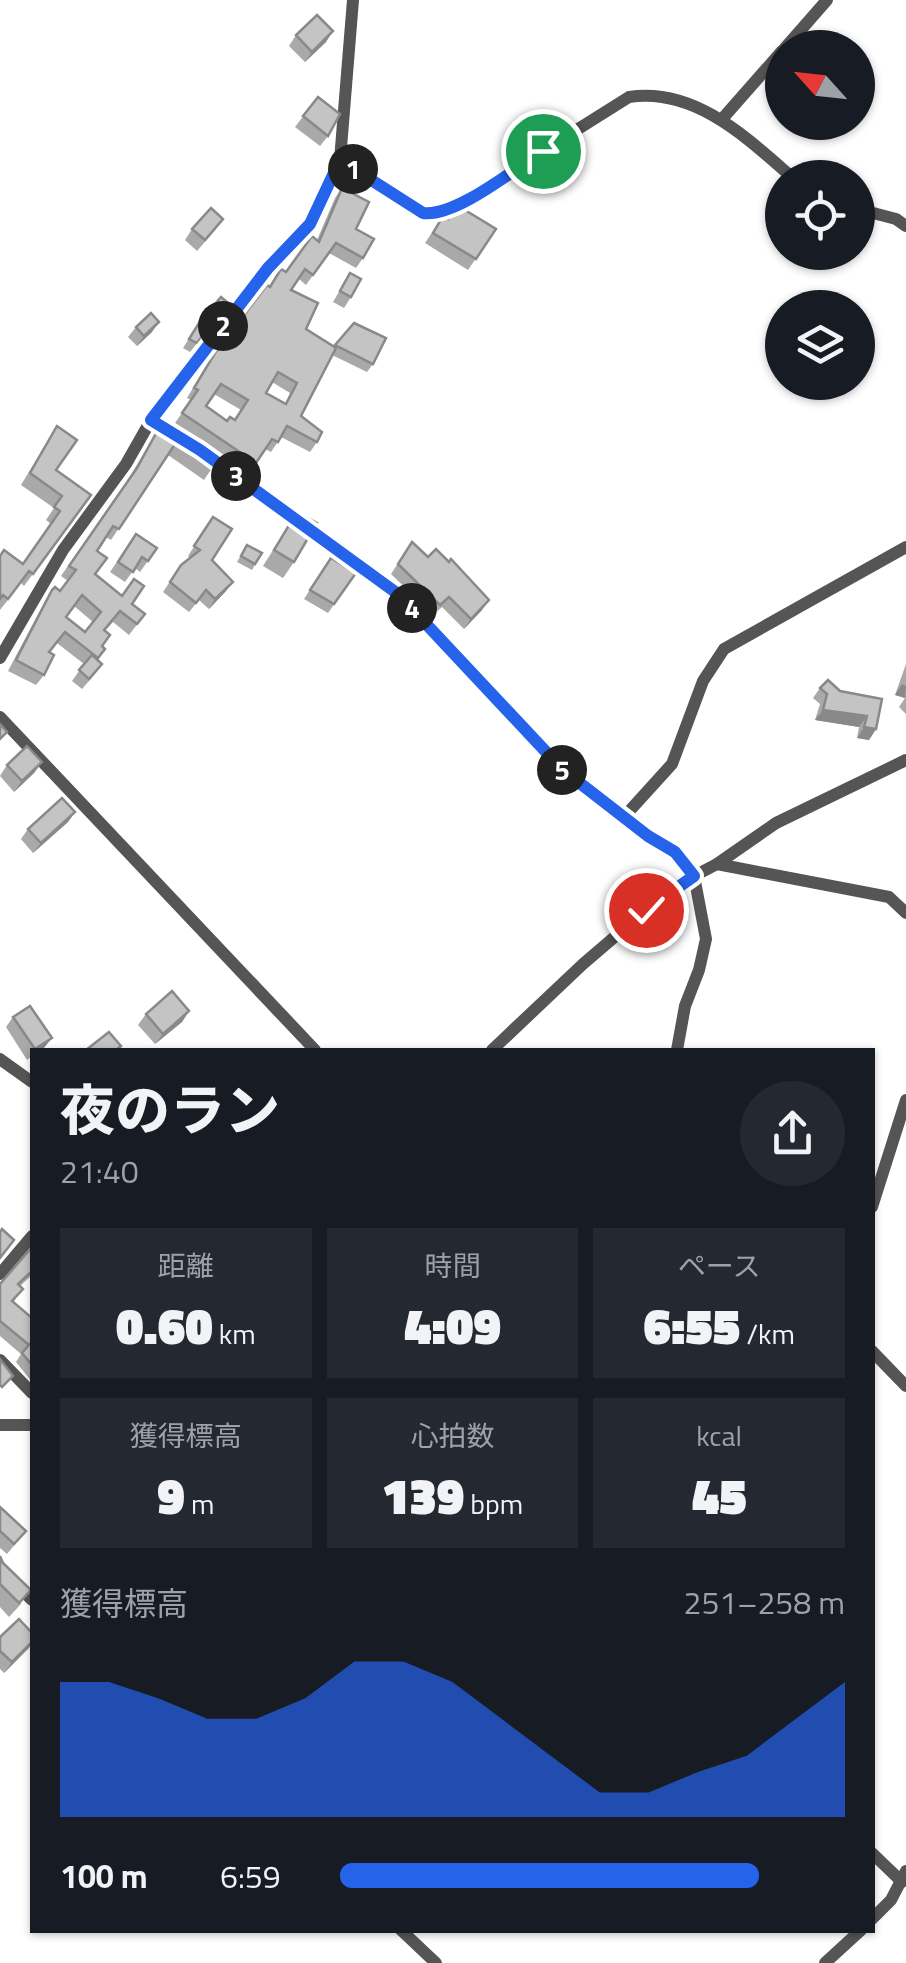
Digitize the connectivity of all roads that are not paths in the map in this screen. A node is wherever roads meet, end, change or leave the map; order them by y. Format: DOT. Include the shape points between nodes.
graph roads {
  1 [pos="353,0"];
  2 [pos="827,0"];
  3 [pos="801,30"];
  4 [pos="765,70"];
  5 [pos="723,118"];
  6 [pos="340,160"];
  7 [pos="772,160"];
  8 [pos="875,213"];
  9 [pos="906,226"];
  10 [pos="151,420"];
  11 [pos="906,547"];
  12 [pos="2,652"];
  13 [pos="0,717"];
  14 [pos="906,760"];
  15 [pos="623,818"];
  16 [pos="717,864"];
  17 [pos="694,876"];
  18 [pos="906,912"];
  19 [pos="313,1048"];
  20 [pos="494,1048"];
  21 [pos="677,1048"];
  22 [pos="0,1059"];
  23 [pos="30,1081"];
  24 [pos="906,1100"];
  25 [pos="875,1198"];
  26 [pos="30,1238"];
  27 [pos="0,1274"];
  28 [pos="875,1354"];
  29 [pos="0,1360"];
  30 [pos="906,1386"];
  31 [pos="30,1390"];
  32 [pos="0,1425"];
  33 [pos="30,1425"];
  34 [pos="0,1569"];
  35 [pos="30,1598"];
  36 [pos="875,1856"];
  37 [pos="904,1876"];
  38 [pos="875,1916"];
  39 [pos="404,1933"];
  40 [pos="858,1933"];
  41 [pos="436,1963"];
  42 [pos="825,1963"];
  1 -- 6 [label="street"];
  2 -- 3 [label="street"];
  4 -- 5 [label="street"];
  5 -- 6 [label="street" via="647,94 629,97 435,214 423,213"];
  5 -- 7 [label="street"];
  6 -- 10 [label="street" via="310,224"];
  8 -- 9 [label="street"];
  10 -- 12 [label="street"];
  10 -- 15 [label="street" via="398,594 563,770"];
  11 -- 15 [label="street" via="724,649 703,680 672,764"];
  13 -- 19 [label="street"];
  14 -- 16 [label="street" via="776,822"];
  15 -- 17 [label="street" via="675,852"];
  16 -- 17 [label="street"];
  16 -- 18 [label="street" via="889,897"];
  17 -- 20 [label="street" via="583,964"];
  17 -- 21 [label="street" via="706,939"];
  22 -- 23 [label="street"];
  24 -- 25 [label="street"];
  26 -- 27 [label="street"];
  28 -- 30 [label="street"];
  29 -- 31 [label="street"];
  32 -- 33 [label="street"];
  34 -- 35 [label="street"];
  36 -- 37 [label="street"];
  37 -- 38 [label="street"];
  39 -- 41 [label="street"];
  40 -- 42 [label="street"];
}
